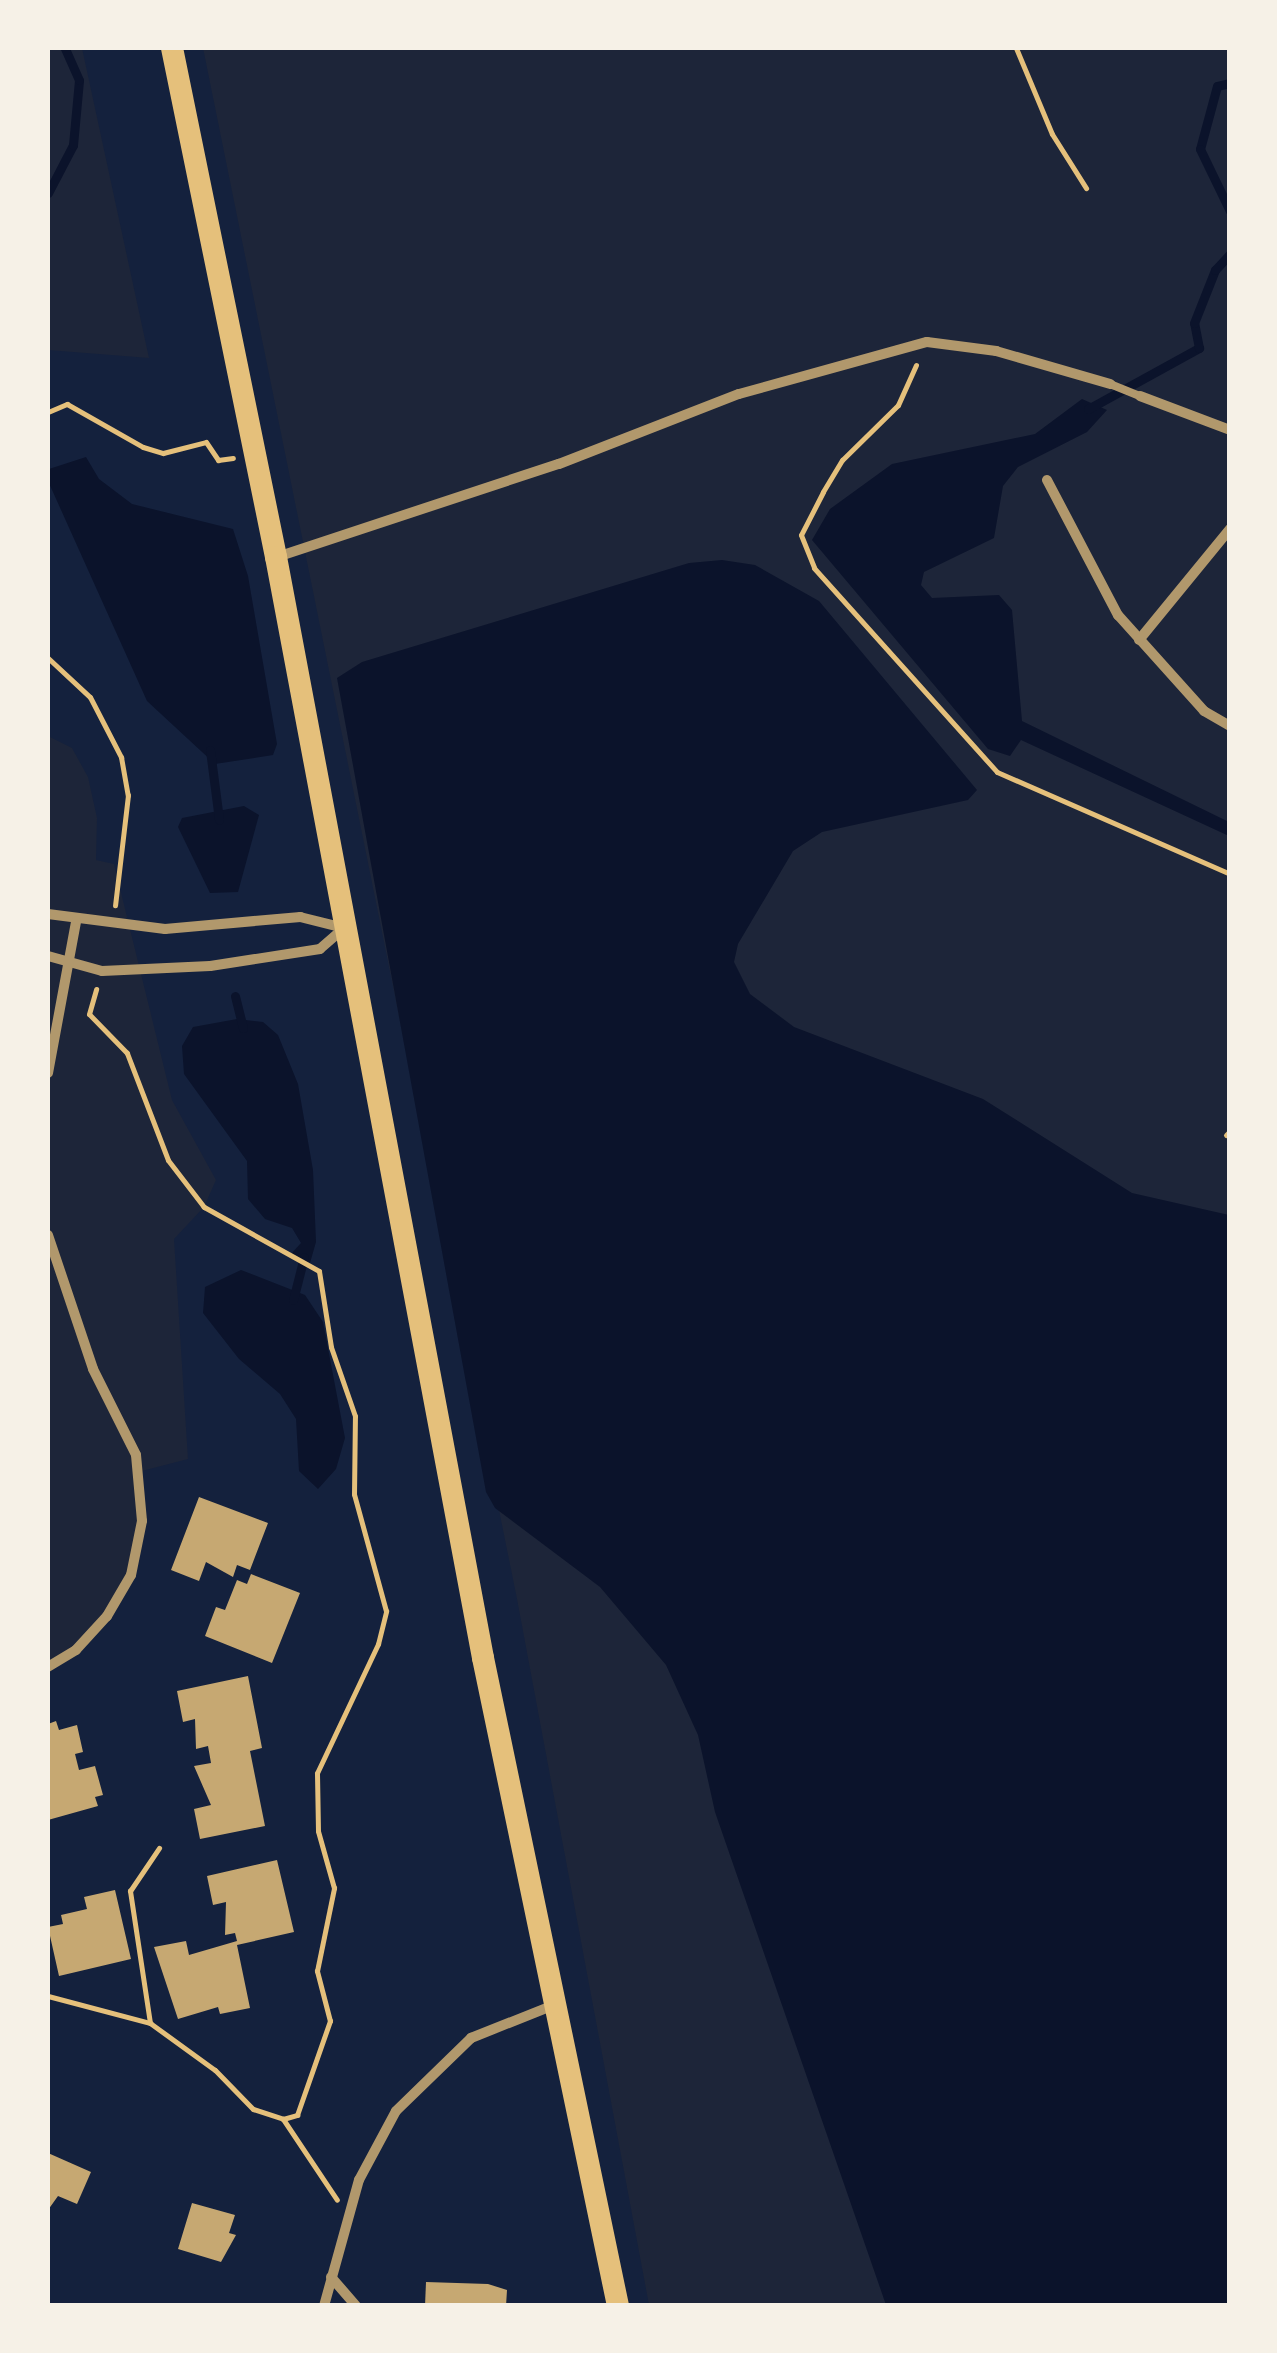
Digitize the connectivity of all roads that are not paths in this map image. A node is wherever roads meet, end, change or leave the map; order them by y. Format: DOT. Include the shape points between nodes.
graph roads {
  1 [pos="172,48"];
  2 [pos="1110,384"];
  3 [pos="1140,396"];
  4 [pos="1230,430"];
  5 [pos="1047,480"];
  6 [pos="1230,529"];
  7 [pos="276,557"];
  8 [pos="1139,640"];
  9 [pos="1230,726"];
  10 [pos="48,914"];
  11 [pos="76,922"];
  12 [pos="344,928"];
  13 [pos="48,956"];
  14 [pos="70,965"];
  15 [pos="48,1073"];
  16 [pos="48,1235"];
  17 [pos="48,1668"];
  18 [pos="554,2006"];
  19 [pos="331,2276"];
  20 [pos="324,2306"];
  21 [pos="356,2306"];
  22 [pos="618,2306"];
  1 -- 7 [label="main road"];
  2 -- 3 [label="lane"];
  2 -- 7 [label="street" via="996,351 927,342 738,394 559,464"];
  3 -- 4 [label="street"];
  5 -- 8 [label="street" via="1094,579"];
  6 -- 8 [label="street"];
  7 -- 12 [label="main road"];
  8 -- 9 [label="street" via="1204,711"];
  10 -- 11 [label="street"];
  11 -- 12 [label="street" via="165,930 300,917"];
  11 -- 14 [label="street"];
  12 -- 14 [label="street" via="320,949 290,956 120,970"];
  12 -- 18 [label="main road"];
  13 -- 14 [label="street"];
  14 -- 15 [label="street"];
  16 -- 17 [label="street" via="92,1369 136,1455 142,1521 131,1575 107,1616 76,1650"];
  18 -- 19 [label="street" via="489,2028 440,2062 376,2142"];
  18 -- 22 [label="main road"];
  19 -- 20 [label="street"];
  19 -- 21 [label="street"];
}
